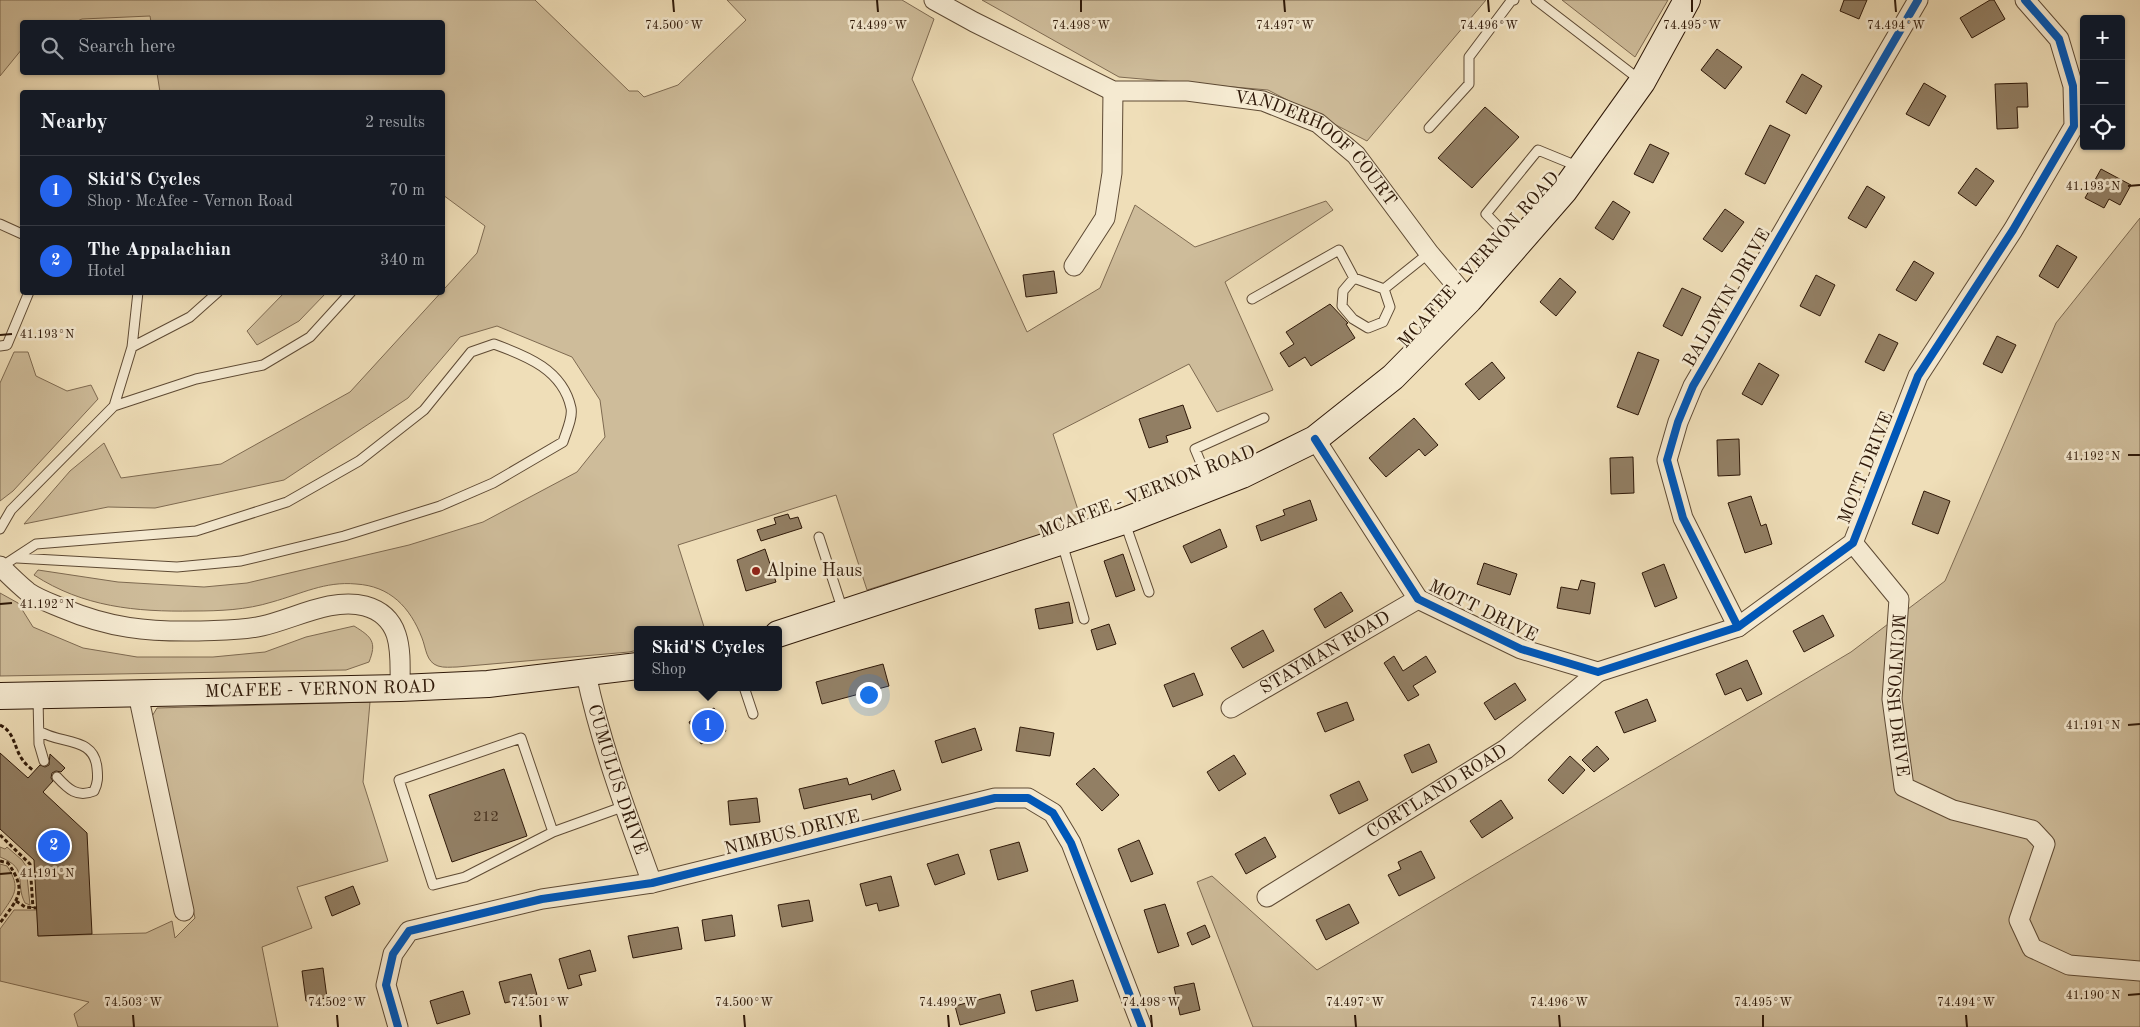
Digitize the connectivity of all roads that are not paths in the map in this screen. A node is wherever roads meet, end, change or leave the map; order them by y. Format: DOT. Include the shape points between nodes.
graph roads {
  1 [pos="934,0"];
  2 [pos="1514,0"];
  3 [pos="1536,0"];
  4 [pos="1687,0"];
  5 [pos="1918,0"];
  6 [pos="2025,0"];
  7 [pos="1642,82"];
  8 [pos="1113,91"];
  9 [pos="1429,128"];
  10 [pos="1581,168"];
  11 [pos="0,224"];
  12 [pos="20,233"];
  13 [pos="1516,246"];
  14 [pos="1429,253"];
  15 [pos="1074,266"];
  16 [pos="1354,278"];
  17 [pos="1384,289"];
  18 [pos="28,295"];
  19 [pos="138,295"];
  20 [pos="215,295"];
  21 [pos="348,295"];
  22 [pos="1252,299"];
  23 [pos="1469,300"];
  24 [pos="0,346"];
  25 [pos="132,347"];
  26 [pos="114,406"];
  27 [pos="1264,418"];
  28 [pos="1315,439"];
  29 [pos="1211,488"];
  30 [pos="1124,521"];
  31 [pos="0,529"];
  32 [pos="819,537"];
  33 [pos="1062,542"];
  34 [pos="1852,543"];
  35 [pos="6,564"];
  36 [pos="1149,592"];
  37 [pos="1418,599"];
  38 [pos="844,614"];
  39 [pos="1084,619"];
  40 [pos="1738,627"];
  41 [pos="782,633"];
  42 [pos="634,667"];
  43 [pos="1598,672"];
  44 [pos="586,674"];
  45 [pos="400,688"];
  46 [pos="745,691"];
  47 [pos="138,694"];
  48 [pos="38,695"];
  49 [pos="0,696"];
  50 [pos="1232,708"];
  51 [pos="753,714"];
  52 [pos="39,731"];
  53 [pos="44,761"];
  54 [pos="57,777"];
  55 [pos="625,806"];
  56 [pos="553,832"];
  57 [pos="652,883"];
  58 [pos="1267,897"];
  59 [pos="184,911"];
  60 [pos="2140,971"];
  61 [pos="398,1027"];
  62 [pos="1142,1027"];
  1 -- 8 [label="street, VANDERHOOF COURT"];
  2 -- 9 [label="lane" via="1510,1 1469,57 1469,84"];
  3 -- 7 [label="lane"];
  4 -- 7 [label="main road, MCAFEE - VERNON ROAD"];
  5 -- 40 [label="street, BALDWIN DRIVE" via="1693,386 1667,460 1683,518"];
  6 -- 34 [label="street, MOTT DRIVE" via="2059,39 2073,86 2074,126 2013,230 1918,376"];
  7 -- 10 [label="main road, MCAFEE - VERNON ROAD"];
  8 -- 14 [label="street, VANDERHOOF COURT" via="1187,91 1263,101 1318,123 1356,155"];
  8 -- 15 [label="street" via="1112,173 1105,218"];
  10 -- 13 [label="main road, MCAFEE - VERNON ROAD"];
  10 -- 13 [label="lane" via="1538,150 1486,214"];
  11 -- 12 [label="lane"];
  13 -- 23 [label="main road, MCAFEE - VERNON ROAD"];
  14 -- 17 [label="lane"];
  14 -- 23 [label="street, VANDERHOOF COURT"];
  16 -- 17 [label="lane"];
  16 -- 17 [label="lane" via="1343,291 1342,306 1353,319 1368,328 1383,322 1390,308"];
  16 -- 22 [label="lane" via="1339,250"];
  18 -- 24 [label="lane" via="7,345"];
  19 -- 25 [label="lane"];
  20 -- 25 [label="lane" via="190,317"];
  21 -- 26 [label="lane" via="310,337 263,365 196,379"];
  23 -- 28 [label="main road, MCAFEE - VERNON ROAD" via="1393,376"];
  25 -- 26 [label="lane"];
  26 -- 31 [label="lane" via="11,510"];
  27 -- 29 [label="lane" via="1195,450"];
  28 -- 29 [label="main road, MCAFEE - VERNON ROAD"];
  28 -- 37 [label="street, MOTT DRIVE"];
  29 -- 30 [label="main road, MCAFEE - VERNON ROAD"];
  30 -- 33 [label="main road, MCAFEE - VERNON ROAD"];
  30 -- 36 [label="lane"];
  32 -- 38 [label="lane"];
  33 -- 38 [label="main road, MCAFEE - VERNON ROAD"];
  33 -- 39 [label="lane"];
  34 -- 40 [label="street, MOTT DRIVE"];
  34 -- 60 [label="street, MCINTOSH DRIVE" via="1899,599 1892,699 1904,787 1953,810 2032,830 2044,844 2020,920 2032,948 2069,965"];
  35 -- 35 [label="lane" via="36,544 196,531 287,502 359,461 424,410 471,352 494,344 544,366 562,385 571,410 563,442 493,483 440,506 344,536 241,562 177,567"];
  35 -- 45 [label="street" via="28,592 45,601 111,626 147,631 238,630 343,604 366,607 387,620 398,638"];
  37 -- 43 [label="street, MOTT DRIVE" via="1521,649"];
  37 -- 50 [label="street, STAYMAN ROAD"];
  38 -- 41 [label="main road, MCAFEE - VERNON ROAD"];
  40 -- 43 [label="street, MOTT DRIVE"];
  42 -- 44 [label="main road, MCAFEE - VERNON ROAD"];
  43 -- 58 [label="street, CORTLAND ROAD" via="1506,749"];
  44 -- 45 [label="main road, MCAFEE - VERNON ROAD" via="488,684"];
  44 -- 55 [label="street, CUMULUS DRIVE" via="593,709"];
  45 -- 47 [label="main road, MCAFEE - VERNON ROAD"];
  46 -- 51 [label="lane"];
  47 -- 48 [label="main road, MCAFEE - VERNON ROAD"];
  47 -- 59 [label="street"];
  48 -- 49 [label="main road, MCAFEE - VERNON ROAD"];
  48 -- 52 [label="lane"];
  52 -- 53 [label="lane"];
  52 -- 54 [label="lane" via="49,737 80,744 96,758 98,779 94,791 76,793"];
  55 -- 56 [label="lane"];
  55 -- 57 [label="street, CUMULUS DRIVE"];
  56 -- 56 [label="lane" via="521,738 399,780 433,885 465,877"];
  57 -- 61 [label="street, NIMBUS DRIVE" via="542,899 409,931 393,954 386,985"];
  57 -- 62 [label="street, NIMBUS DRIVE" via="995,798 1028,798 1053,813 1071,843"];
}
